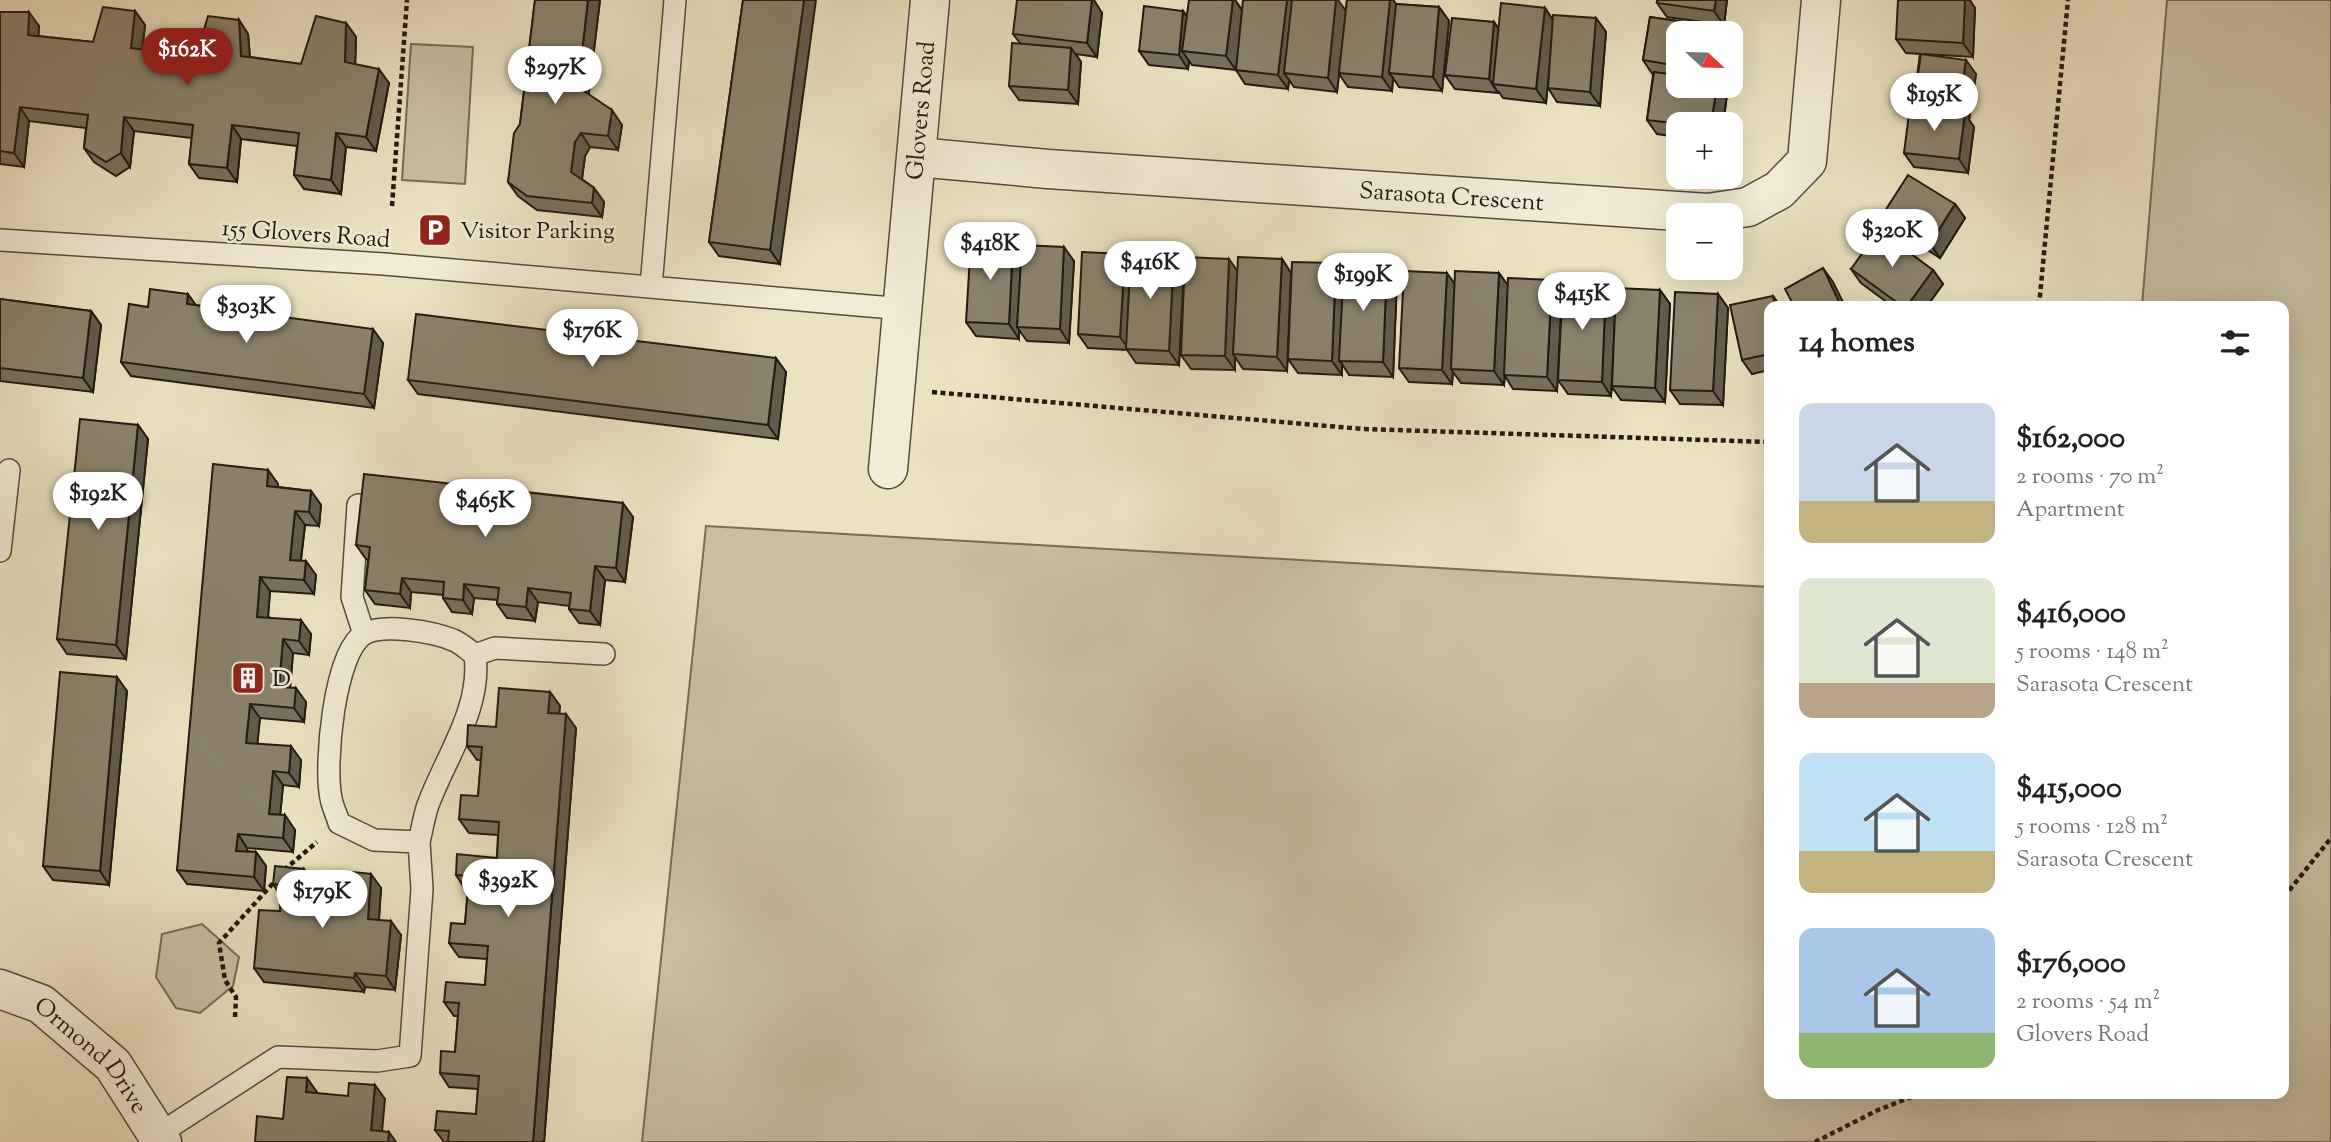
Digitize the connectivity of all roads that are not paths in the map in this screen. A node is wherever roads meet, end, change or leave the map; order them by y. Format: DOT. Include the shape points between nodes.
graph roads {
  1 [pos="675,0"];
  2 [pos="930,0"];
  3 [pos="1821,0"];
  4 [pos="917,157"];
  5 [pos="0,240"];
  6 [pos="651,287"];
  7 [pos="904,309"];
  8 [pos="888,469"];
  9 [pos="9,470"];
  10 [pos="358,505"];
  11 [pos="0,551"];
  12 [pos="364,634"];
  13 [pos="604,654"];
  14 [pos="475,655"];
  15 [pos="419,842"];
  16 [pos="0,989"];
  17 [pos="161,1138"];
  1 -- 6 [label="lane"];
  2 -- 4 [label="street, Glovers Road"];
  3 -- 4 [label="street, Sarasota Crescent" via="1807,161 1779,190 1748,207 1708,213"];
  4 -- 7 [label="street, Glovers Road"];
  5 -- 6 [label="lane, 155 Glovers Road" via="384,264"];
  6 -- 7 [label="lane, 155 Glovers Road"];
  7 -- 8 [label="street, Glovers Road"];
  9 -- 11 [label="lane"];
  10 -- 12 [label="lane" via="352,597"];
  12 -- 14 [label="lane" via="390,628 427,634 455,640"];
  12 -- 15 [label="lane" via="346,655 338,686 331,797 339,823 374,840"];
  13 -- 14 [label="lane" via="495,648"];
  14 -- 15 [label="lane" via="478,679 427,807"];
  15 -- 17 [label="lane" via="422,889 410,1056 377,1061 278,1057"];
  16 -- 17 [label="street, Ormond Drive" via="41,1004 113,1065"];
}
